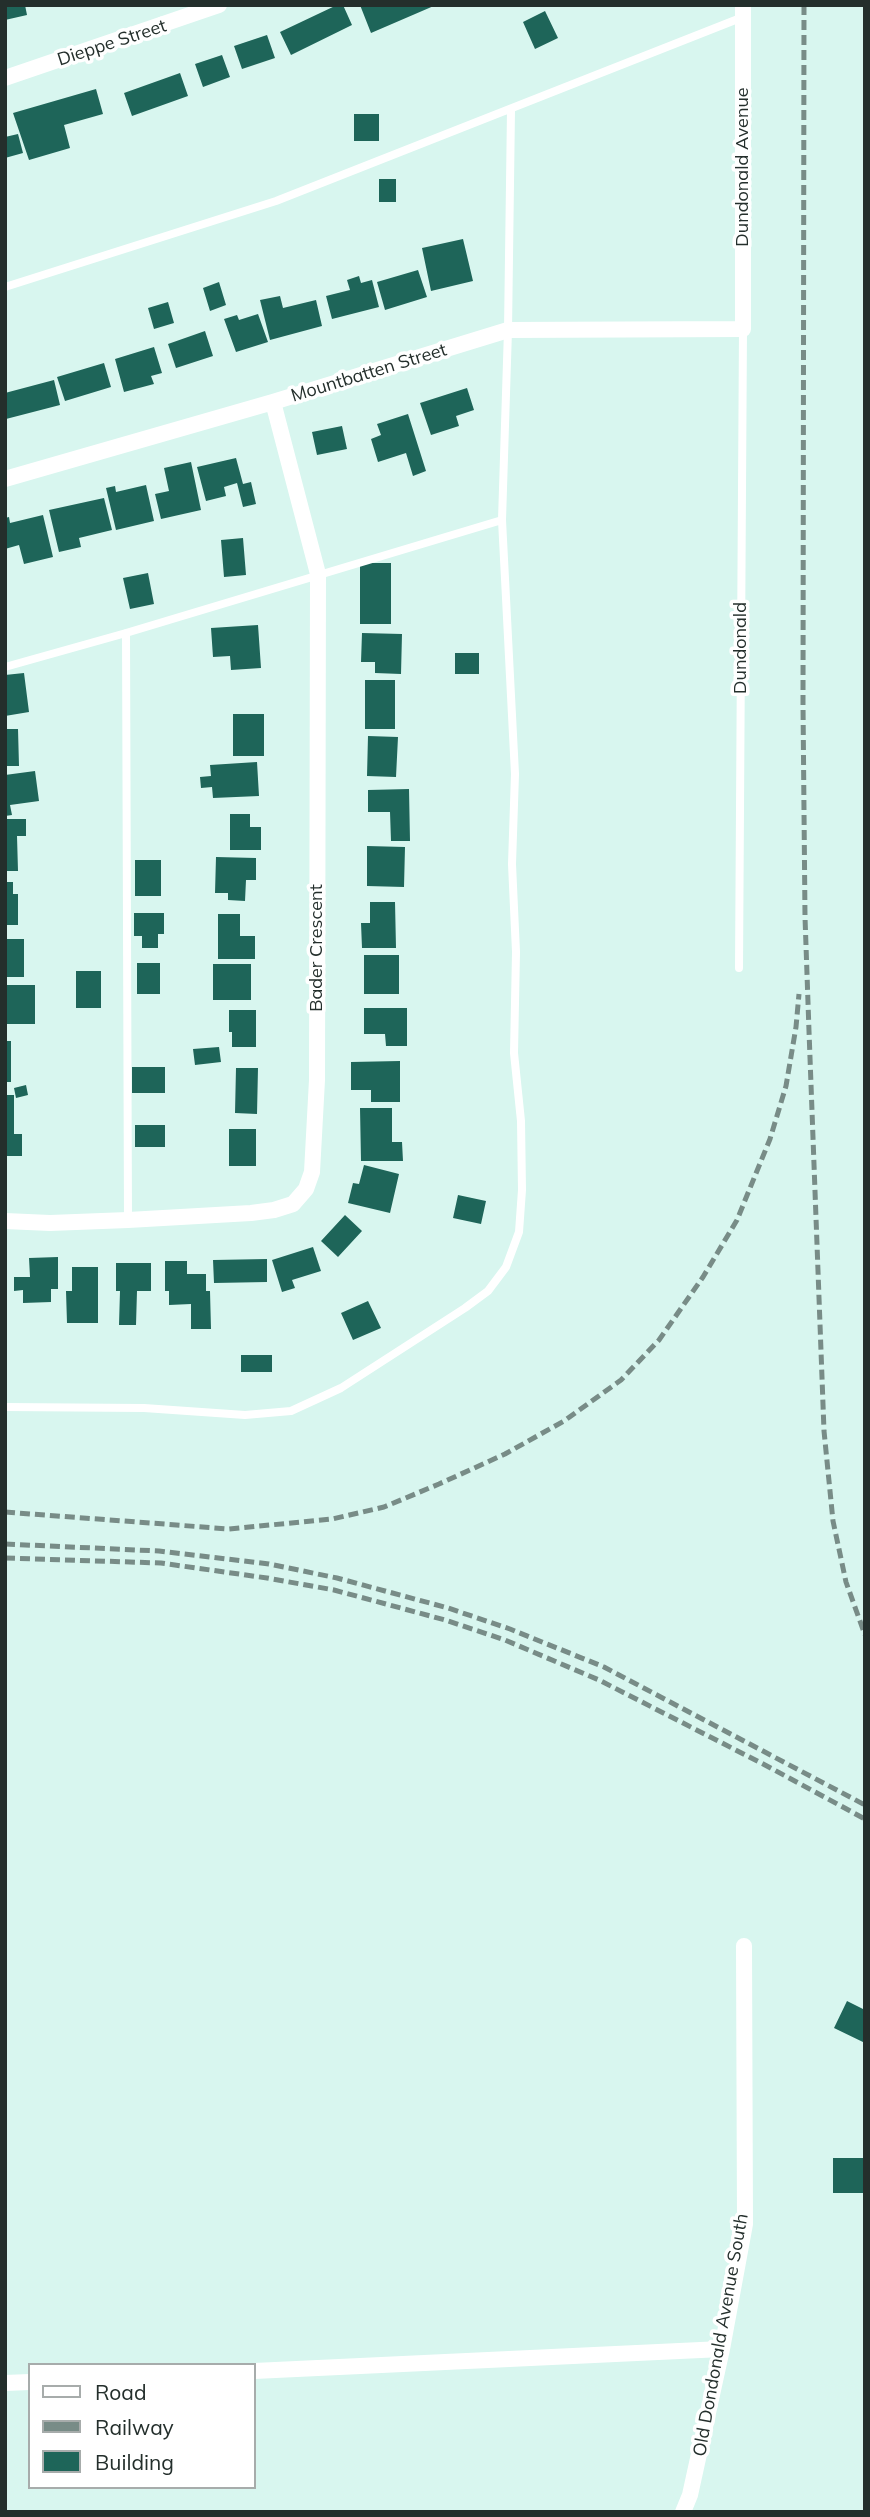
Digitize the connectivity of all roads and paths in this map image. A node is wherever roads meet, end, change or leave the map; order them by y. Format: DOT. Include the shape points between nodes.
graph roads {
  1 [pos="219,5"];
  2 [pos="743,11"];
  3 [pos="5,78"];
  4 [pos="511,110"];
  5 [pos="5,287"];
  6 [pos="743,329"];
  7 [pos="508,330"];
  8 [pos="273,402"];
  9 [pos="5,479"];
  10 [pos="502,520"];
  11 [pos="318,574"];
  12 [pos="126,633"];
  13 [pos="5,667"];
  14 [pos="739,968"];
  15 [pos="128,1220"];
  16 [pos="5,1221"];
  17 [pos="5,1407"];
  18 [pos="744,1946"];
  19 [pos="722,2349"];
  20 [pos="256,2371"];
  21 [pos="28,2382"];
  22 [pos="5,2383"];
  23 [pos="683,2512"];
  1 -- 3 [label="street, Dieppe Street"];
  2 -- 4 [label="lane"];
  2 -- 6 [label="street, Dundonald Avenue"];
  4 -- 5 [label="lane" via="276,201"];
  4 -- 7 [label="lane"];
  6 -- 7 [label="street, Mountbatten Street"];
  6 -- 14 [label="lane, Dundonald"];
  7 -- 8 [label="street, Mountbatten Street"];
  7 -- 10 [label="lane"];
  8 -- 9 [label="street, Mountbatten Street"];
  8 -- 11 [label="street, Bader Crescent"];
  10 -- 11 [label="lane"];
  10 -- 17 [label="lane" via="515,774 514,1053 522,1190 519,1232 506,1267 488,1291 465,1308 341,1388 291,1411 245,1415 144,1408"];
  11 -- 12 [label="lane"];
  11 -- 15 [label="street, Bader Crescent" via="313,1172 293,1204 274,1210"];
  12 -- 13 [label="lane"];
  12 -- 15 [label="lane"];
  15 -- 16 [label="street, Bader Crescent"];
  18 -- 19 [label="street, Old Dondonald Avenue South" via="745,2224"];
  19 -- 20 [label="street"];
  19 -- 23 [label="street, Old Dondonald Avenue South"];
  21 -- 22 [label="street"];
}
